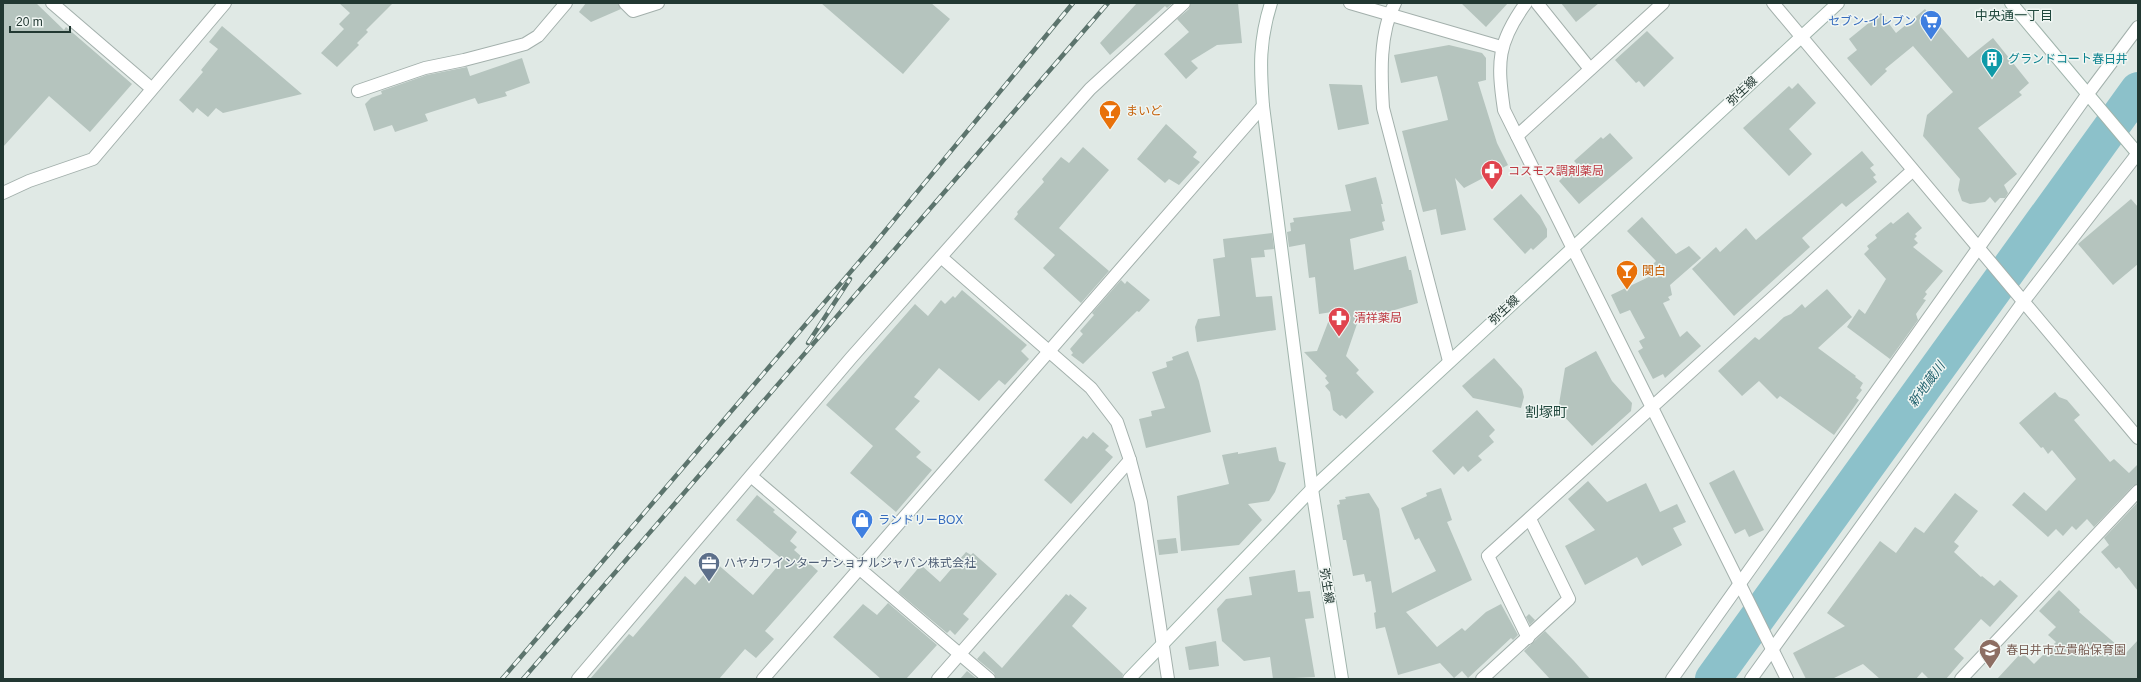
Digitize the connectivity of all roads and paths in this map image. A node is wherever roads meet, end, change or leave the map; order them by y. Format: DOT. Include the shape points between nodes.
graph roads {
  1 [pos="52,3"];
  2 [pos="225,3"];
  3 [pos="566,3"];
  4 [pos="625,3"];
  5 [pos="658,3"];
  6 [pos="1184,3"];
  7 [pos="1271,3"];
  8 [pos="1350,3"];
  9 [pos="1395,3"];
  10 [pos="1526,3"];
  11 [pos="1537,3"];
  12 [pos="1663,3"];
  13 [pos="1773,3"];
  14 [pos="1838,3"];
  15 [pos="2011,3"];
  16 [pos="1390,14"];
  17 [pos="2138,27"];
  18 [pos="1802,36"];
  19 [pos="1501,47"];
  20 [pos="1590,69"];
  21 [pos="151,88"];
  22 [pos="358,91"];
  23 [pos="2091,99"];
  24 [pos="1263,106"];
  25 [pos="1517,136"];
  26 [pos="2138,154"];
  27 [pos="1912,171"];
  28 [pos="3,193"];
  29 [pos="1571,248"];
  30 [pos="1979,250"];
  31 [pos="941,257"];
  32 [pos="2024,302"];
  33 [pos="1050,351"];
  34 [pos="1448,361"];
  35 [pos="1652,406"];
  36 [pos="2138,438"];
  37 [pos="1130,460"];
  38 [pos="752,477"];
  39 [pos="1312,489"];
  40 [pos="2138,491"];
  41 [pos="1530,519"];
  42 [pos="859,569"];
  43 [pos="1740,584"];
  44 [pos="1528,638"];
  45 [pos="1163,644"];
  46 [pos="1772,649"];
  47 [pos="960,654"];
  48 [pos="578,679"];
  49 [pos="763,679"];
  50 [pos="938,679"];
  51 [pos="989,679"];
  52 [pos="1129,679"];
  53 [pos="1168,679"];
  54 [pos="1342,679"];
  55 [pos="1482,679"];
  56 [pos="1672,679"];
  57 [pos="1751,679"];
  58 [pos="1787,679"];
  59 [pos="1961,679"];
  1 -- 21 [label="street"];
  2 -- 21 [label="street"];
  3 -- 22 [label="street" via="538,36 525,44 425,68"];
  4 -- 5 [label="street" via="633,11"];
  6 -- 31 [label="street" via="1090,89"];
  7 -- 24 [label="street" via="1263,28 1260,64"];
  8 -- 16 [label="street"];
  9 -- 16 [label="street"];
  10 -- 19 [label="street" via="1513,21"];
  11 -- 20 [label="street"];
  12 -- 20 [label="street"];
  13 -- 18 [label="street"];
  14 -- 18 [label="street, 弥生線"];
  15 -- 23 [label="street"];
  16 -- 19 [label="street"];
  16 -- 34 [label="street" via="1381,76 1383,108"];
  17 -- 23 [label="street"];
  18 -- 27 [label="street"];
  18 -- 29 [label="street, 弥生線"];
  19 -- 25 [label="street" via="1500,82 1504,110"];
  20 -- 25 [label="street"];
  21 -- 28 [label="street" via="93,159 29,181"];
  23 -- 26 [label="street"];
  23 -- 30 [label="street"];
  24 -- 33 [label="street"];
  24 -- 39 [label="street"];
  25 -- 29 [label="street"];
  26 -- 32 [label="street"];
  27 -- 30 [label="street"];
  27 -- 35 [label="street"];
  29 -- 34 [label="street, 弥生線"];
  29 -- 35 [label="street"];
  30 -- 32 [label="street"];
  30 -- 43 [label="street"];
  31 -- 33 [label="street"];
  31 -- 38 [label="street" via="851,358"];
  32 -- 36 [label="street"];
  32 -- 46 [label="street"];
  33 -- 37 [label="street" via="1091,388 1117,422"];
  33 -- 42 [label="street"];
  34 -- 39 [label="street, 弥生線"];
  35 -- 41 [label="street"];
  35 -- 43 [label="street"];
  37 -- 45 [label="street" via="1141,502"];
  37 -- 47 [label="street"];
  38 -- 42 [label="street"];
  38 -- 48 [label="street"];
  39 -- 45 [label="street"];
  39 -- 54 [label="street, 弥生線"];
  40 -- 59 [label="street"];
  41 -- 44 [label="street" via="1569,599"];
  41 -- 44 [label="street" via="1488,556"];
  42 -- 47 [label="street"];
  42 -- 49 [label="street"];
  43 -- 46 [label="street"];
  43 -- 56 [label="street"];
  44 -- 55 [label="street"];
  45 -- 52 [label="street"];
  45 -- 53 [label="street"];
  46 -- 57 [label="street"];
  46 -- 58 [label="street"];
  47 -- 50 [label="street"];
  47 -- 51 [label="street"];
}
